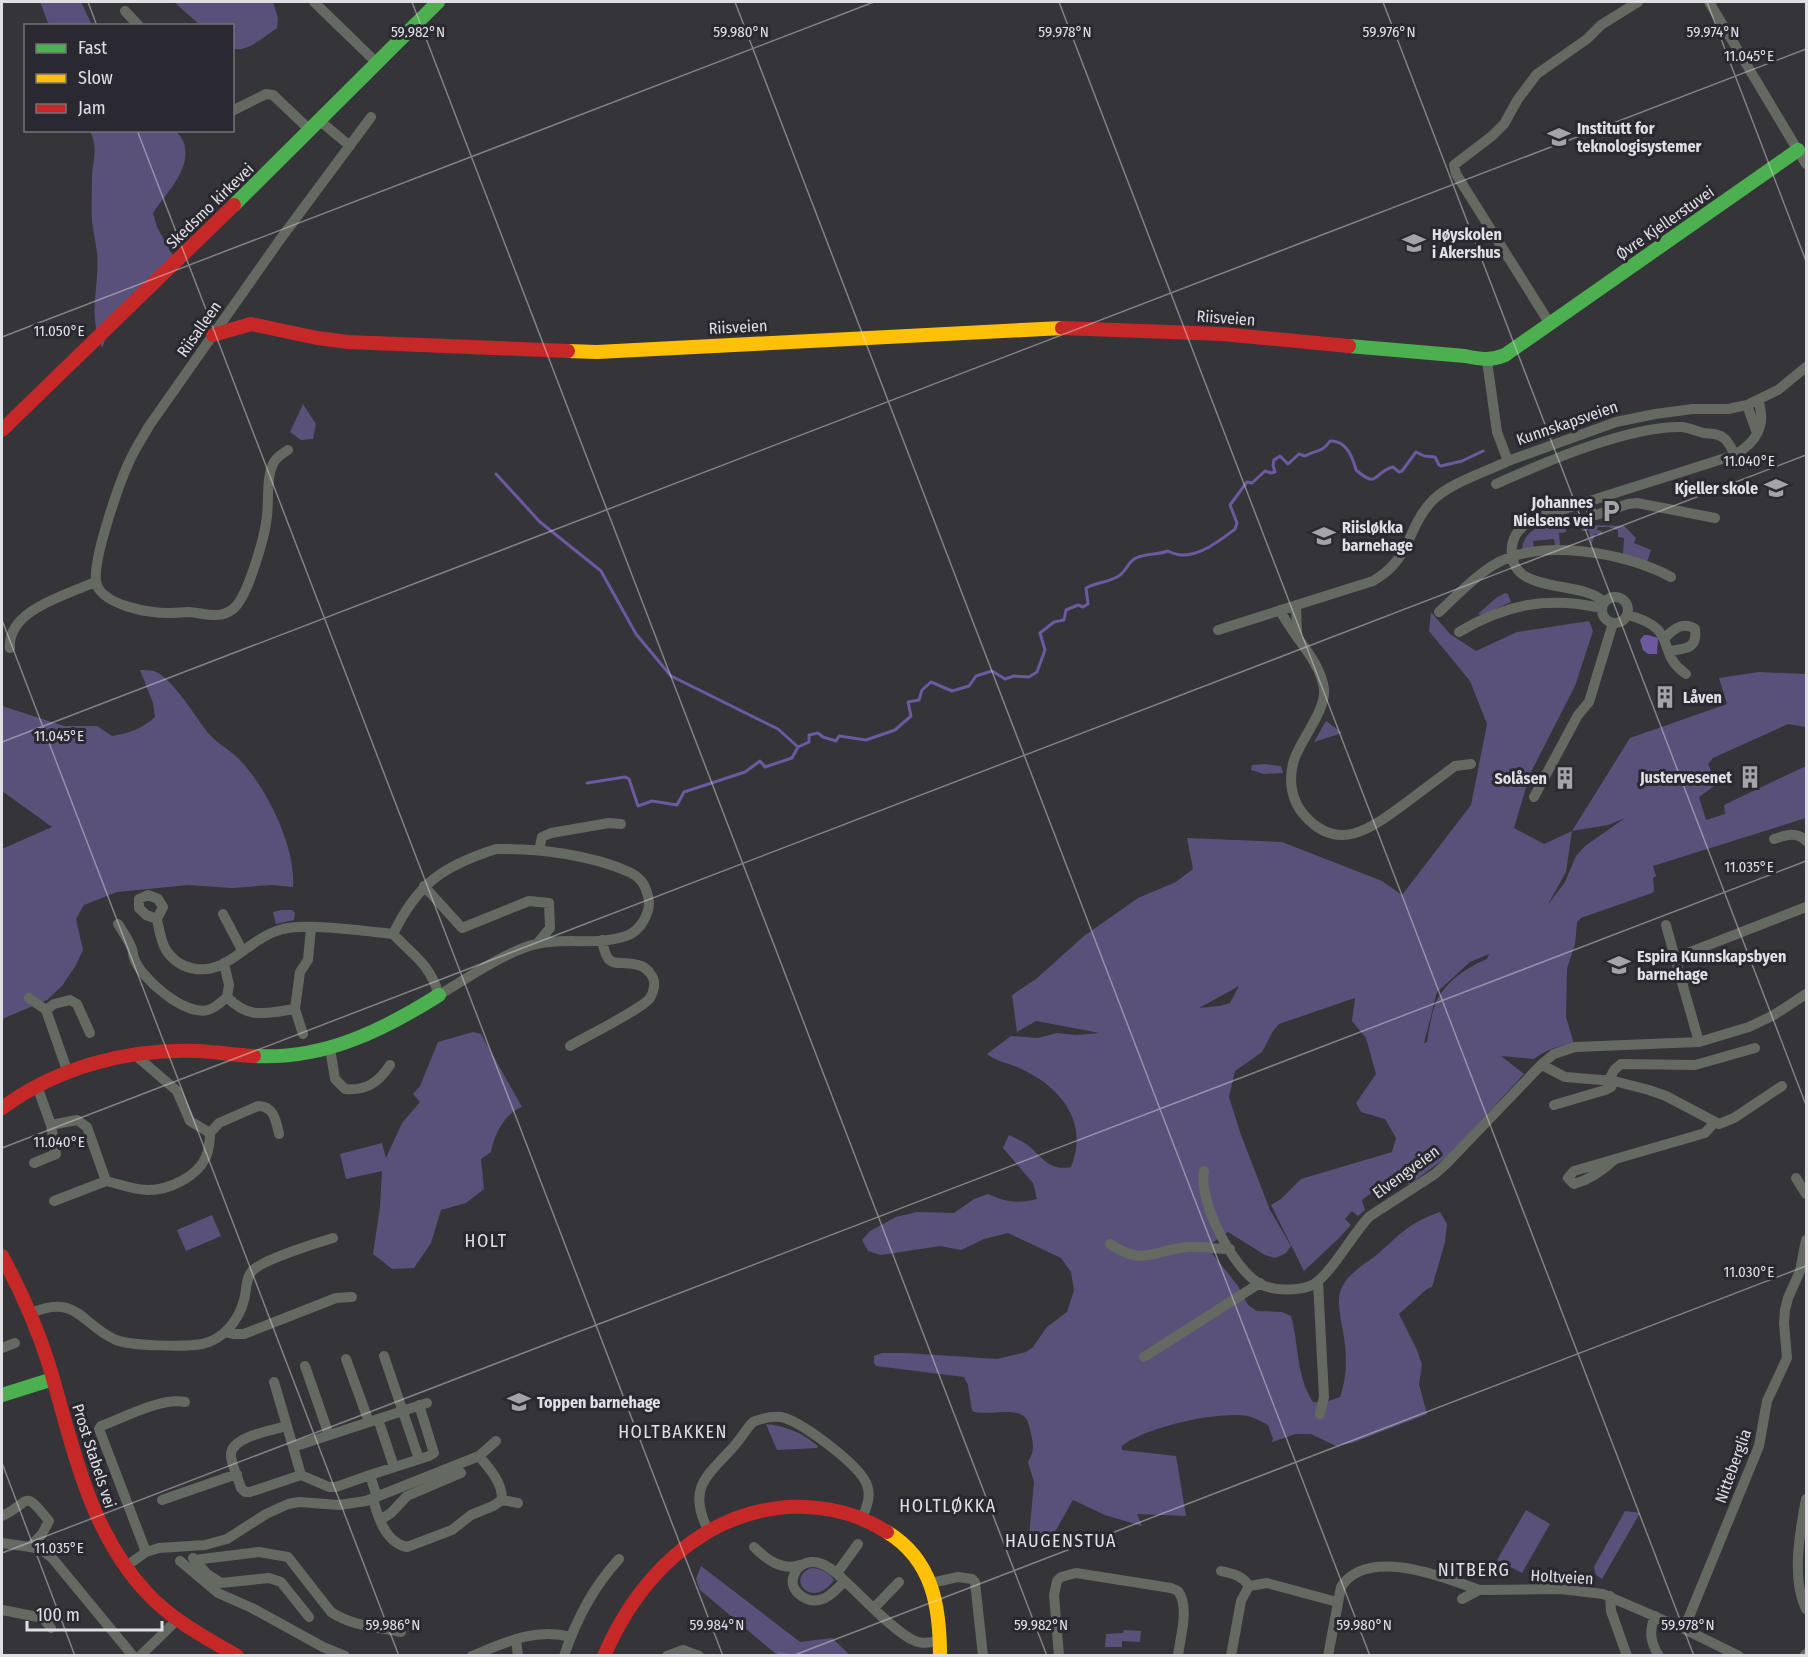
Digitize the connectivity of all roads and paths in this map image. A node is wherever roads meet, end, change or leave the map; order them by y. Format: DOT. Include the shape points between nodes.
graph roads {
  1 [pos="314,2"];
  2 [pos="438,2"];
  3 [pos="1638,2"];
  4 [pos="1709,2"];
  5 [pos="125,11"];
  6 [pos="137,24"];
  7 [pos="378,64"];
  8 [pos="234,110"];
  9 [pos="371,117"];
  10 [pos="315,126"];
  11 [pos="350,146"];
  12 [pos="1798,150"];
  13 [pos="1806,164"];
  14 [pos="1550,324"];
  15 [pos="213,334"];
  16 [pos="1487,361"];
  17 [pos="1806,367"];
  18 [pos="1758,400"];
  19 [pos="1747,405"];
  20 [pos="2,430"];
  21 [pos="1756,433"];
  22 [pos="288,450"];
  23 [pos="1735,455"];
  24 [pos="1508,461"];
  25 [pos="1496,484"];
  26 [pos="1588,501"];
  27 [pos="1715,518"];
  28 [pos="1513,556"];
  29 [pos="1667,578"];
  30 [pos="95,582"];
  31 [pos="1296,605"];
  32 [pos="1603,605"];
  33 [pos="1280,610"];
  34 [pos="1439,612"];
  35 [pos="1628,615"];
  36 [pos="1613,623"];
  37 [pos="1218,630"];
  38 [pos="1459,632"];
  39 [pos="1297,635"];
  40 [pos="1665,638"];
  41 [pos="10,648"];
  42 [pos="1669,651"];
  43 [pos="1686,674"];
  44 [pos="1471,764"];
  45 [pos="1534,797"];
  46 [pos="621,824"];
  47 [pos="1774,839"];
  48 [pos="1806,841"];
  49 [pos="539,850"];
  50 [pos="424,885"];
  51 [pos="1806,907"];
  52 [pos="223,914"];
  53 [pos="157,919"];
  54 [pos="118,924"];
  55 [pos="1666,925"];
  56 [pos="310,928"];
  57 [pos="393,934"];
  58 [pos="602,940"];
  59 [pos="537,944"];
  60 [pos="242,950"];
  61 [pos="1675,958"];
  62 [pos="225,963"];
  63 [pos="1806,994"];
  64 [pos="439,995"];
  65 [pos="227,997"];
  66 [pos="29,998"];
  67 [pos="295,1009"];
  68 [pos="46,1010"];
  69 [pos="90,1033"];
  70 [pos="303,1034"];
  71 [pos="1699,1042"];
  72 [pos="570,1046"];
  73 [pos="330,1048"];
  74 [pos="1755,1048"];
  75 [pos="134,1054"];
  76 [pos="390,1065"];
  77 [pos="1542,1065"];
  78 [pos="69,1072"];
  79 [pos="1611,1081"];
  80 [pos="37,1086"];
  81 [pos="1782,1086"];
  82 [pos="1554,1105"];
  83 [pos="2,1108"];
  84 [pos="1714,1123"];
  85 [pos="51,1125"];
  86 [pos="210,1133"];
  87 [pos="279,1134"];
  88 [pos="1614,1160"];
  89 [pos="34,1163"];
  90 [pos="1204,1171"];
  91 [pos="1796,1178"];
  92 [pos="106,1181"];
  93 [pos="1806,1194"];
  94 [pos="54,1201"];
  95 [pos="333,1238"];
  96 [pos="1806,1240"];
  97 [pos="1110,1244"];
  98 [pos="1230,1249"];
  99 [pos="2,1256"];
  100 [pos="1318,1282"];
  101 [pos="1260,1283"];
  102 [pos="352,1297"];
  103 [pos="31,1313"];
  104 [pos="226,1332"];
  105 [pos="15,1343"];
  106 [pos="2,1348"];
  107 [pos="384,1356"];
  108 [pos="1144,1357"];
  109 [pos="346,1359"];
  110 [pos="305,1366"];
  111 [pos="52,1379"];
  112 [pos="274,1382"];
  113 [pos="2,1395"];
  114 [pos="185,1402"];
  115 [pos="403,1411"];
  116 [pos="1320,1414"];
  117 [pos="374,1421"];
  118 [pos="286,1426"];
  119 [pos="329,1435"];
  120 [pos="496,1441"];
  121 [pos="293,1447"];
  122 [pos="479,1456"];
  123 [pos="419,1459"];
  124 [pos="394,1467"];
  125 [pos="461,1473"];
  126 [pos="237,1474"];
  127 [pos="301,1475"];
  128 [pos="370,1475"];
  129 [pos="375,1497"];
  130 [pos="1806,1499"];
  131 [pos="162,1500"];
  132 [pos="502,1500"];
  133 [pos="518,1503"];
  134 [pos="2,1516"];
  135 [pos="863,1516"];
  136 [pos="380,1520"];
  137 [pos="708,1530"];
  138 [pos="2,1543"];
  139 [pos="858,1544"];
  140 [pos="30,1546"];
  141 [pos="183,1546"];
  142 [pos="754,1547"];
  143 [pos="146,1552"];
  144 [pos="620,1559"];
  145 [pos="194,1560"];
  146 [pos="180,1561"];
  147 [pos="800,1565"];
  148 [pos="125,1567"];
  149 [pos="1221,1571"];
  150 [pos="837,1573"];
  151 [pos="845,1581"];
  152 [pos="899,1582"];
  153 [pos="232,1583"];
  154 [pos="931,1583"];
  155 [pos="1249,1586"];
  156 [pos="1479,1590"];
  157 [pos="1610,1596"];
  158 [pos="231,1599"];
  159 [pos="1462,1599"];
  160 [pos="1337,1602"];
  161 [pos="874,1608"];
  162 [pos="1806,1609"];
  163 [pos="2,1610"];
  164 [pos="1655,1616"];
  165 [pos="309,1617"];
  166 [pos="178,1619"];
  167 [pos="51,1628"];
  168 [pos="1684,1629"];
  169 [pos="401,1632"];
  170 [pos="570,1637"];
  171 [pos="516,1639"];
  172 [pos="940,1641"];
  173 [pos="133,1656"];
  174 [pos="140,1656"];
  175 [pos="237,1656"];
  176 [pos="345,1656"];
  177 [pos="472,1656"];
  178 [pos="518,1656"];
  179 [pos="564,1656"];
  180 [pos="604,1656"];
  181 [pos="667,1656"];
  182 [pos="699,1656"];
  183 [pos="940,1656"];
  184 [pos="982,1656"];
  185 [pos="1059,1656"];
  186 [pos="1178,1656"];
  187 [pos="1231,1656"];
  188 [pos="1328,1656"];
  189 [pos="1627,1656"];
  190 [pos="1659,1656"];
  191 [pos="1739,1656"];
  1 -- 7 [label="street"];
  2 -- 7 [label="main road, Skedsmo kirkevei"];
  3 -- 14 [label="street" via="1537,74 1504,124 1454,165"];
  4 -- 12 [label="street"];
  5 -- 6 [label="street"];
  7 -- 10 [label="main road, Skedsmo kirkevei"];
  8 -- 10 [label="street" via="266,94 273,95"];
  9 -- 11 [label="street, Riisalleen"];
  10 -- 11 [label="street"];
  10 -- 20 [label="main road, Skedsmo kirkevei"];
  11 -- 15 [label="street, Riisalleen"];
  12 -- 13 [label="street"];
  12 -- 14 [label="main road, Øvre Kjellerstuvei"];
  14 -- 16 [label="main road" via="1502,357"];
  15 -- 16 [label="main road, Riisveien" via="250,324 348,342 589,352 1048,327 1269,338"];
  15 -- 30 [label="street, Riisalleen" via="130,459 98,555"];
  16 -- 24 [label="street, Kunnskapsveien" via="1497,432"];
  17 -- 18 [label="street, Kunnskapsveien" via="1786,385"];
  18 -- 19 [label="street, Kunnskapsveien"];
  18 -- 21 [label="street" via="1762,421"];
  19 -- 21 [label="street"];
  19 -- 24 [label="street, Kunnskapsveien" via="1616,422"];
  21 -- 23 [label="street"];
  22 -- 30 [label="street" via="274,462 260,548 235,608 219,615 127,607 105,595"];
  23 -- 25 [label="street" via="1724,438 1680,427 1612,439"];
  23 -- 26 [label="street"];
  24 -- 31 [label="street" via="1434,499 1388,573"];
  26 -- 27 [label="street" via="1596,515 1638,503"];
  26 -- 28 [label="street" via="1524,525 1513,542"];
  28 -- 29 [label="street" via="1547,550 1619,552"];
  28 -- 32 [label="street" via="1521,572 1532,580 1590,593"];
  28 -- 34 [label="street" via="1488,569"];
  30 -- 41 [label="street" via="21,618 9,637"];
  31 -- 33 [label="street"];
  31 -- 39 [label="street"];
  32 -- 35 [label="street" via="1611,597 1620,597 1627,603"];
  32 -- 36 [label="street" via="1606,620"];
  32 -- 38 [label="street" via="1547,602 1524,606 1496,613"];
  33 -- 37 [label="street"];
  33 -- 39 [label="street"];
  35 -- 36 [label="street"];
  35 -- 40 [label="street" via="1645,619"];
  36 -- 45 [label="street" via="1589,702 1578,715"];
  39 -- 44 [label="street" via="1324,689 1319,710 1294,759 1290,780 1300,811 1312,823 1328,834 1353,834 1373,827 1455,766"];
  40 -- 42 [label="street"];
  40 -- 42 [label="street" via="1680,626 1695,629 1694,644"];
  42 -- 43 [label="street" via="1677,668"];
  46 -- 49 [label="street" via="550,833 542,837"];
  47 -- 48 [label="street" via="1792,834"];
  49 -- 50 [label="street" via="496,849 467,859"];
  49 -- 58 [label="street" via="618,867 644,884 649,906 646,918 627,936"];
  50 -- 57 [label="street" via="404,911"];
  50 -- 59 [label="street" via="462,928 529,901 549,903 550,928"];
  51 -- 61 [label="street"];
  52 -- 60 [label="street"];
  53 -- 62 [label="street" via="165,949 174,960 198,970"];
  54 -- 65 [label="street" via="139,966 161,992 182,1005 206,1011"];
  55 -- 61 [label="street"];
  56 -- 57 [label="street"];
  56 -- 60 [label="street" via="282,929"];
  56 -- 67 [label="street" via="308,960 300,972"];
  57 -- 64 [label="street" via="425,964"];
  58 -- 59 [label="street"];
  58 -- 72 [label="street" via="607,957 614,964 645,968 655,987 650,999 639,1007"];
  59 -- 64 [label="street" via="503,957"];
  60 -- 62 [label="street"];
  61 -- 71 [label="street"];
  62 -- 65 [label="street"];
  63 -- 71 [label="street, Elvengveien" via="1774,1016"];
  64 -- 73 [label="main road" via="383,1029"];
  65 -- 67 [label="street" via="236,1006 256,1014"];
  66 -- 68 [label="street"];
  67 -- 70 [label="street"];
  68 -- 69 [label="street" via="70,1000 77,1004"];
  68 -- 78 [label="street"];
  71 -- 77 [label="street, Elvengveien" via="1575,1047 1554,1054"];
  73 -- 75 [label="main road" via="281,1056 161,1051"];
  73 -- 76 [label="street" via="335,1079 345,1089 366,1088"];
  74 -- 79 [label="street" via="1695,1065 1621,1064"];
  75 -- 78 [label="main road"];
  75 -- 86 [label="street" via="177,1091 190,1121"];
  77 -- 79 [label="street" via="1565,1077"];
  77 -- 100 [label="street, Elvengveien" via="1435,1174 1370,1216"];
  78 -- 80 [label="main road"];
  79 -- 82 [label="street" via="1611,1087 1605,1090"];
  79 -- 84 [label="street" via="1664,1095"];
  80 -- 83 [label="main road"];
  80 -- 85 [label="street"];
  81 -- 84 [label="street" via="1734,1118"];
  84 -- 88 [label="street" via="1705,1133"];
  85 -- 89 [label="street" via="56,1154"];
  85 -- 92 [label="street" via="77,1120 87,1127"];
  86 -- 87 [label="street" via="219,1123 264,1106 275,1117"];
  86 -- 92 [label="street" via="207,1156 201,1165 171,1186 147,1190"];
  90 -- 98 [label="street" via="1202,1180 1211,1213"];
  91 -- 93 [label="street"];
  92 -- 94 [label="street"];
  95 -- 104 [label="street" via="253,1270 241,1309"];
  96 -- 168 [label="street, Nitteberglia" via="1800,1271 1785,1310 1787,1358 1767,1401 1759,1446"];
  97 -- 98 [label="street" via="1139,1257 1188,1247"];
  98 -- 101 [label="street"];
  99 -- 103 [label="main road, Prost Stabels vei"];
  100 -- 101 [label="street" via="1285,1289"];
  100 -- 116 [label="street" via="1324,1397"];
  101 -- 108 [label="street"];
  102 -- 104 [label="street" via="324,1302 244,1334"];
  103 -- 104 [label="street" via="55,1307 71,1309 115,1339 129,1343 200,1344"];
  103 -- 111 [label="main road, Prost Stabels vei"];
  105 -- 106 [label="street"];
  107 -- 115 [label="street"];
  109 -- 117 [label="street"];
  110 -- 119 [label="street"];
  111 -- 113 [label="main road"];
  111 -- 148 [label="main road, Prost Stabels vei" via="87,1497 103,1533"];
  112 -- 118 [label="street"];
  114 -- 143 [label="street" via="153,1406 99,1429"];
  115 -- 117 [label="street"];
  115 -- 123 [label="street"];
  115 -- 123 [label="street" via="423,1404 434,1453"];
  117 -- 119 [label="street"];
  117 -- 124 [label="street"];
  118 -- 121 [label="street"];
  118 -- 126 [label="street" via="236,1443 231,1455"];
  119 -- 121 [label="street"];
  120 -- 122 [label="street"];
  121 -- 127 [label="street"];
  122 -- 129 [label="street"];
  122 -- 132 [label="street" via="495,1475"];
  123 -- 124 [label="street"];
  124 -- 128 [label="street"];
  125 -- 136 [label="street" via="407,1496"];
  126 -- 127 [label="street" via="245,1492"];
  126 -- 131 [label="street"];
  127 -- 128 [label="street" via="329,1487"];
  128 -- 129 [label="street"];
  129 -- 136 [label="street"];
  129 -- 141 [label="street" via="339,1505 288,1504 227,1539"];
  130 -- 162 [label="street" via="1799,1584"];
  132 -- 133 [label="street"];
  132 -- 136 [label="street" via="471,1515 453,1530 407,1547 390,1537"];
  134 -- 140 [label="street" via="22,1501 32,1502 49,1521"];
  135 -- 137 [label="main road" via="824,1508 778,1508 739,1517"];
  135 -- 137 [label="street" via="868,1487 855,1468 814,1433 774,1417 753,1422 704,1479 698,1504"];
  135 -- 154 [label="main road" via="907,1546"];
  137 -- 180 [label="main road" via="675,1555 649,1582 626,1613"];
  138 -- 140 [label="street"];
  139 -- 150 [label="street"];
  140 -- 173 [label="street" via="52,1559"];
  141 -- 143 [label="street"];
  141 -- 145 [label="street"];
  142 -- 147 [label="street" via="772,1562 790,1567"];
  143 -- 148 [label="street"];
  144 -- 170 [label="street" via="584,1607"];
  145 -- 153 [label="street" via="214,1579"];
  145 -- 169 [label="street" via="259,1552 288,1557 338,1617"];
  146 -- 158 [label="street" via="213,1590"];
  147 -- 150 [label="street" via="822,1563"];
  147 -- 151 [label="street" via="793,1580 795,1590 805,1599 825,1598"];
  148 -- 166 [label="main road, Prost Stabels vei" via="147,1593"];
  149 -- 155 [label="street" via="1244,1578"];
  150 -- 151 [label="street"];
  151 -- 161 [label="street"];
  152 -- 161 [label="street"];
  153 -- 158 [label="street"];
  153 -- 165 [label="street" via="277,1580"];
  154 -- 172 [label="main road"];
  154 -- 184 [label="street" via="958,1577 975,1582"];
  155 -- 160 [label="street" via="1267,1583"];
  155 -- 187 [label="street" via="1241,1601"];
  156 -- 157 [label="street, Holtveien" via="1561,1589"];
  156 -- 159 [label="street, Holtveien"];
  156 -- 160 [label="street, Holtveien" via="1435,1574 1368,1567 1346,1580"];
  157 -- 164 [label="street, Holtveien"];
  157 -- 189 [label="street" via="1611,1611"];
  158 -- 176 [label="street"];
  160 -- 188 [label="street, Holtveien"];
  161 -- 172 [label="street" via="915,1642"];
  163 -- 167 [label="street" via="43,1618"];
  164 -- 168 [label="street, Holtveien"];
  164 -- 190 [label="street" via="1650,1633"];
  166 -- 174 [label="street"];
  166 -- 175 [label="main road, Prost Stabels vei"];
  168 -- 191 [label="street, Holtveien"];
  170 -- 171 [label="street" via="540,1634"];
  170 -- 179 [label="street"];
  171 -- 177 [label="street"];
  171 -- 178 [label="street"];
  172 -- 183 [label="main road"];
  181 -- 182 [label="street" via="683,1650"];
  185 -- 186 [label="street" via="1054,1587 1061,1577 1076,1573 1178,1592 1184,1611"];
}
